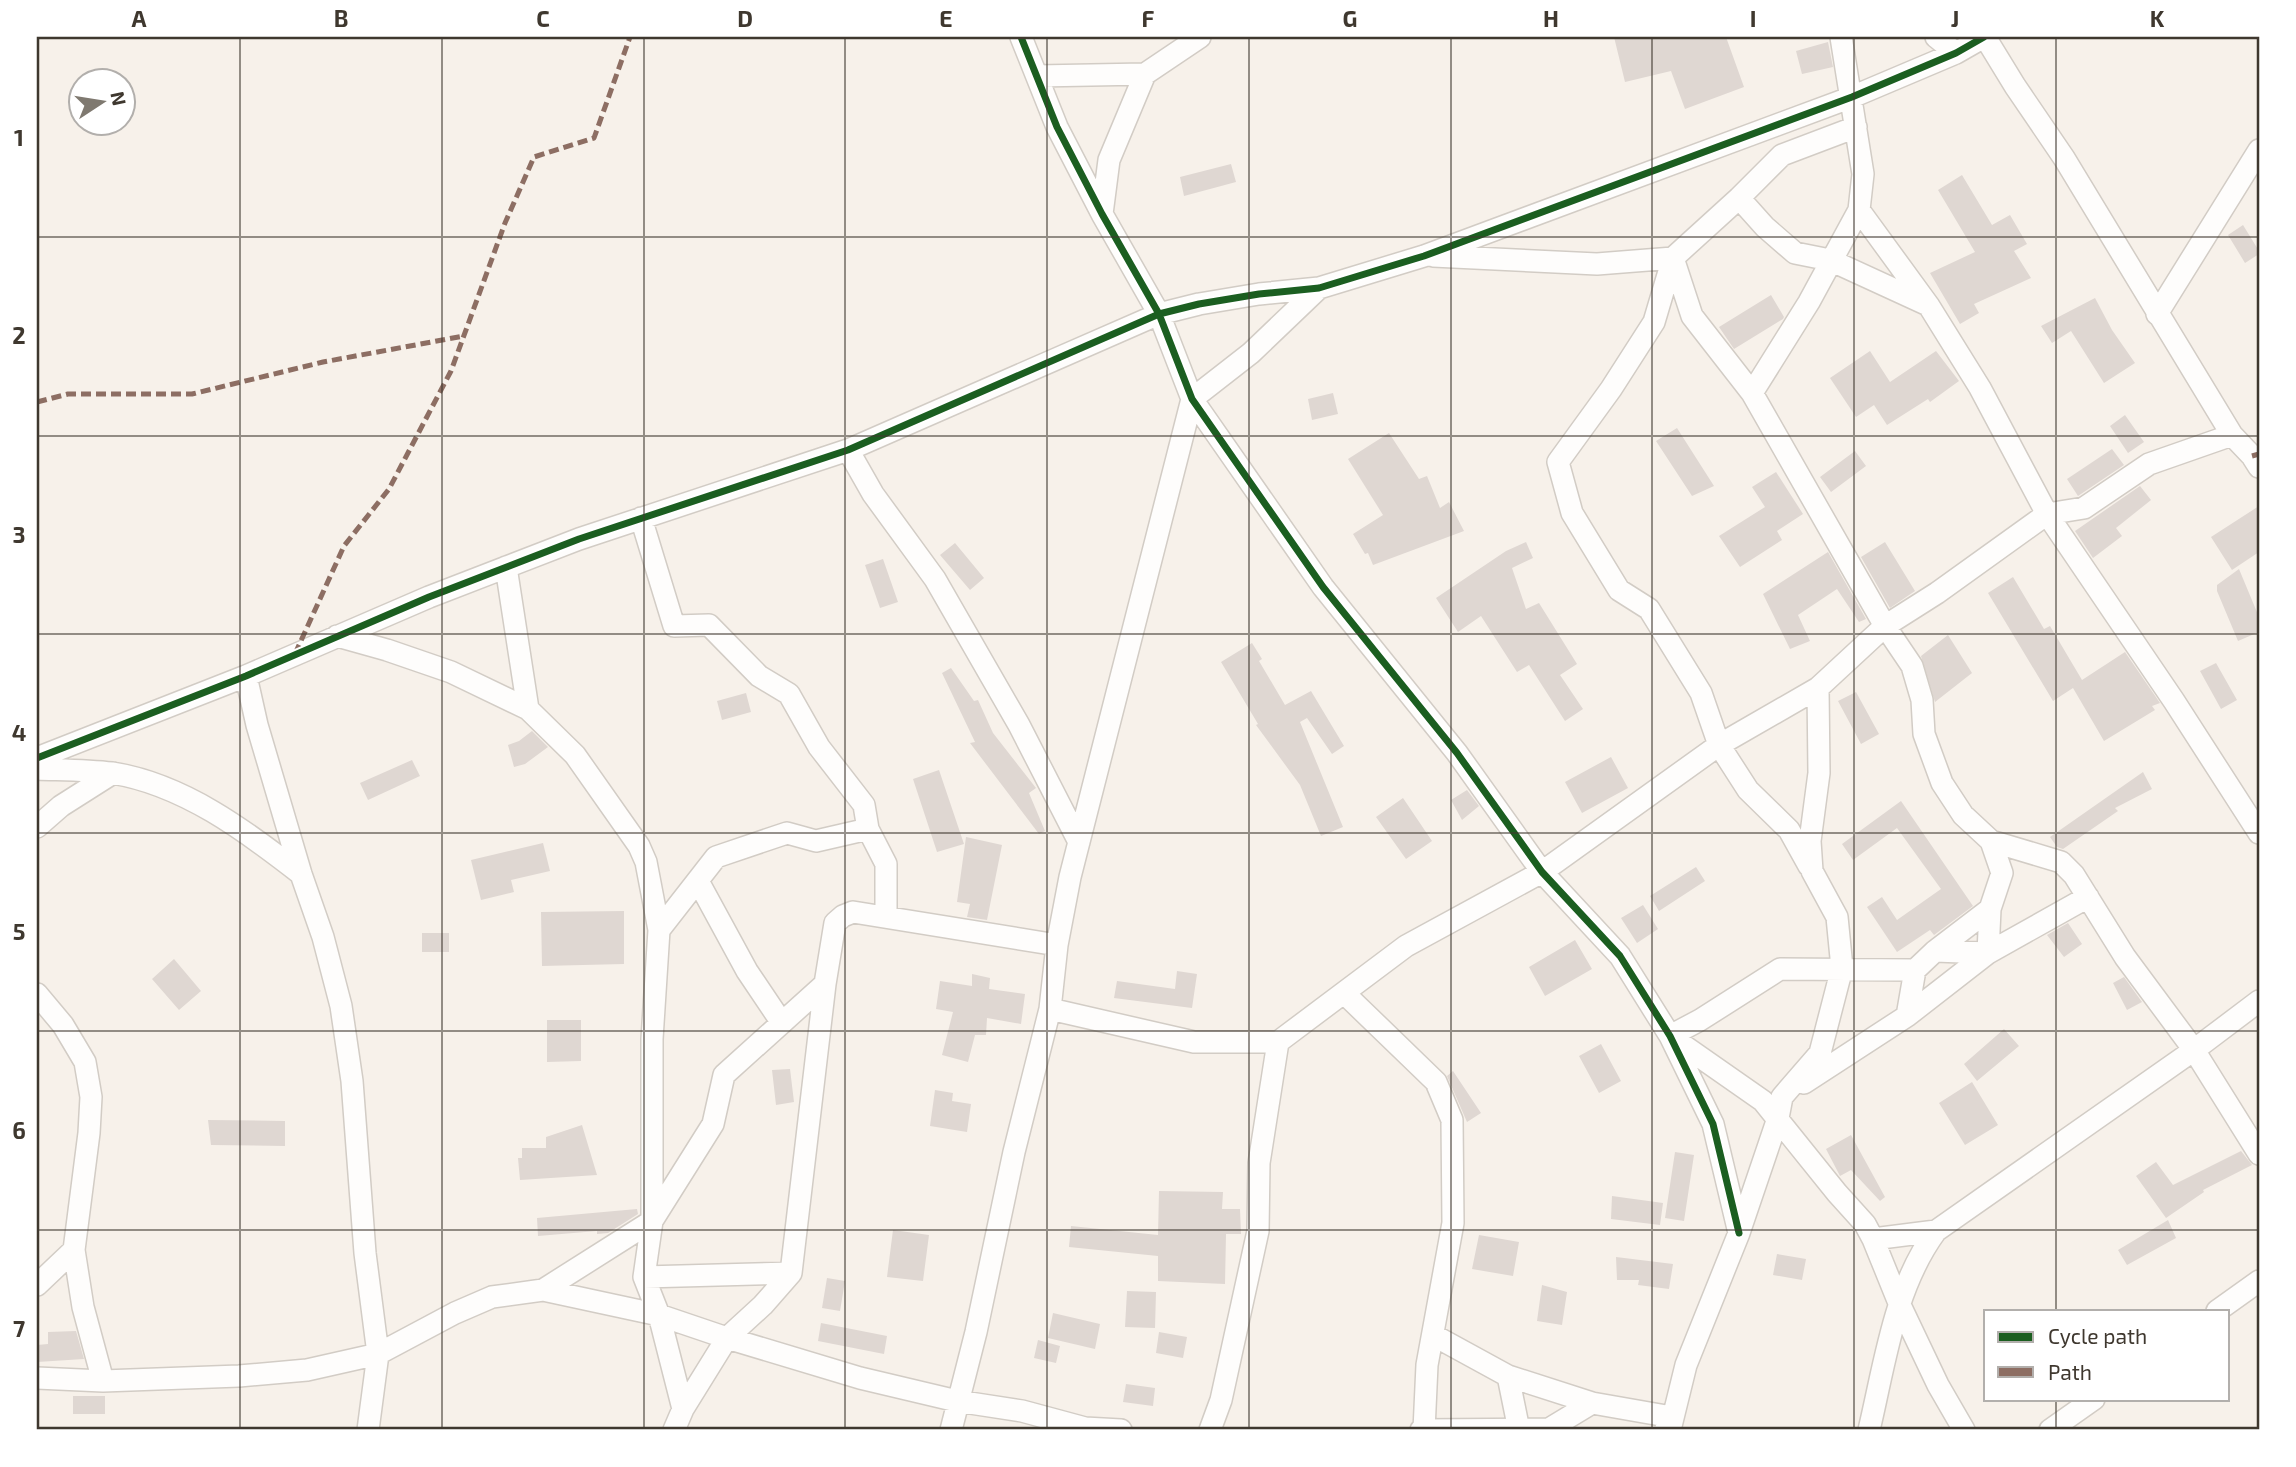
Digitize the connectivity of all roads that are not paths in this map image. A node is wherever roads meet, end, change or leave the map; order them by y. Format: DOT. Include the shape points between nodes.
graph roads {
  1 [pos="1021,37"];
  2 [pos="1200,37"];
  3 [pos="1841,37"];
  4 [pos="1936,37"];
  5 [pos="1984,37"];
  6 [pos="1956,53"];
  7 [pos="1145,74"];
  8 [pos="1037,76"];
  9 [pos="1852,97"];
  10 [pos="1856,127"];
  11 [pos="2259,150"];
  12 [pos="1739,198"];
  13 [pos="1859,210"];
  14 [pos="1102,214"];
  15 [pos="1424,256"];
  16 [pos="1673,258"];
  17 [pos="1830,261"];
  18 [pos="1319,288"];
  19 [pos="1929,306"];
  20 [pos="1159,314"];
  21 [pos="2157,314"];
  22 [pos="1752,393"];
  23 [pos="1192,399"];
  24 [pos="2232,435"];
  25 [pos="848,450"];
  26 [pos="2259,467"];
  27 [pos="2046,514"];
  28 [pos="641,518"];
  29 [pos="506,567"];
  30 [pos="1885,626"];
  31 [pos="337,636"];
  32 [pos="246,676"];
  33 [pos="1818,688"];
  34 [pos="528,709"];
  35 [pos="1719,744"];
  36 [pos="37,758"];
  37 [pos="37,769"];
  38 [pos="113,773"];
  39 [pos="37,827"];
  40 [pos="867,829"];
  41 [pos="2259,833"];
  42 [pos="1991,841"];
  43 [pos="1079,842"];
  44 [pos="1812,871"];
  45 [pos="1542,872"];
  46 [pos="301,874"];
  47 [pos="698,881"];
  48 [pos="2088,897"];
  49 [pos="1990,909"];
  50 [pos="886,917"];
  51 [pos="659,930"];
  52 [pos="1058,945"];
  53 [pos="1935,951"];
  54 [pos="1988,953"];
  55 [pos="1842,968"];
  56 [pos="1915,970"];
  57 [pos="825,985"];
  58 [pos="1344,993"];
  59 [pos="37,994"];
  60 [pos="2259,1001"];
  61 [pos="1050,1009"];
  62 [pos="1907,1016"];
  63 [pos="782,1023"];
  64 [pos="1670,1036"];
  65 [pos="1278,1042"];
  66 [pos="2194,1050"];
  67 [pos="1780,1107"];
  68 [pos="2259,1154"];
  69 [pos="652,1221"];
  70 [pos="1936,1231"];
  71 [pos="1739,1233"];
  72 [pos="1873,1239"];
  73 [pos="74,1250"];
  74 [pos="791,1273"];
  75 [pos="644,1277"];
  76 [pos="2259,1281"];
  77 [pos="37,1285"];
  78 [pos="543,1290"];
  79 [pos="1899,1303"];
  80 [pos="2218,1310"];
  81 [pos="659,1315"];
  82 [pos="1433,1335"];
  83 [pos="727,1338"];
  84 [pos="377,1354"];
  85 [pos="1508,1376"];
  86 [pos="37,1378"];
  87 [pos="103,1381"];
  88 [pos="2093,1400"];
  89 [pos="957,1401"];
  90 [pos="1592,1403"];
  91 [pos="683,1409"];
  92 [pos="1669,1426"];
  93 [pos="368,1430"];
  94 [pos="674,1430"];
  95 [pos="951,1430"];
  96 [pos="1121,1430"];
  97 [pos="1210,1430"];
  98 [pos="1423,1430"];
  99 [pos="1519,1430"];
  100 [pos="1869,1430"];
  101 [pos="1964,1430"];
  102 [pos="2050,1430"];
  1 -- 8 [label="street"];
  2 -- 7 [label="street"];
  3 -- 9 [label="street"];
  4 -- 6 [label="street"];
  5 -- 6 [label="street"];
  5 -- 21 [label="street" via="2064,158"];
  6 -- 9 [label="street"];
  7 -- 8 [label="street"];
  7 -- 14 [label="street" via="1109,160"];
  8 -- 14 [label="street" via="1057,127"];
  9 -- 10 [label="street"];
  9 -- 15 [label="street"];
  10 -- 12 [label="street" via="1782,155"];
  10 -- 13 [label="street" via="1863,174"];
  11 -- 21 [label="street"];
  12 -- 16 [label="street"];
  12 -- 17 [label="street" via="1795,253"];
  13 -- 17 [label="street"];
  13 -- 19 [label="street"];
  14 -- 20 [label="street"];
  15 -- 16 [label="street" via="1597,264"];
  15 -- 18 [label="street"];
  16 -- 22 [label="street" via="1692,316"];
  16 -- 35 [label="street" via="1654,322 1558,462 1572,513 1619,590 1648,609 1701,693"];
  17 -- 19 [label="street"];
  17 -- 22 [label="street" via="1810,302"];
  18 -- 20 [label="street" via="1211,302"];
  18 -- 23 [label="street" via="1251,353"];
  19 -- 27 [label="street" via="1980,388"];
  20 -- 23 [label="street"];
  20 -- 25 [label="street"];
  21 -- 24 [label="street"];
  22 -- 30 [label="street"];
  23 -- 43 [label="street"];
  23 -- 45 [label="street" via="1323,587 1457,753"];
  24 -- 26 [label="street"];
  24 -- 27 [label="street" via="2149,464 2084,508"];
  25 -- 28 [label="street"];
  25 -- 43 [label="street" via="873,494 935,579 1019,725"];
  27 -- 30 [label="street"];
  27 -- 41 [label="street"];
  28 -- 29 [label="street"];
  28 -- 40 [label="street" via="674,626 709,625 759,676 789,694 819,747 864,805"];
  29 -- 31 [label="street"];
  29 -- 34 [label="street"];
  30 -- 33 [label="street"];
  30 -- 42 [label="street" via="1912,666 1922,700 1924,734 1942,783 1964,815"];
  31 -- 32 [label="street"];
  31 -- 34 [label="street" via="451,672"];
  32 -- 36 [label="street"];
  32 -- 46 [label="street"];
  33 -- 35 [label="street"];
  33 -- 44 [label="street" via="1819,773 1810,841"];
  34 -- 51 [label="street" via="575,755 639,846"];
  35 -- 44 [label="street" via="1748,790 1789,830"];
  35 -- 45 [label="street"];
  37 -- 38 [label="street"];
  38 -- 39 [label="street"];
  38 -- 46 [label="street" via="189,797"];
  40 -- 47 [label="street" via="816,841 787,833 716,857"];
  40 -- 50 [label="street" via="886,864"];
  42 -- 48 [label="street" via="2061,862"];
  42 -- 49 [label="street" via="2002,873"];
  43 -- 52 [label="street"];
  44 -- 55 [label="street" via="1837,917"];
  45 -- 58 [label="street" via="1406,946"];
  45 -- 64 [label="street" via="1620,956"];
  46 -- 84 [label="street" via="341,1006"];
  47 -- 51 [label="street"];
  47 -- 63 [label="street" via="747,971"];
  48 -- 54 [label="street"];
  48 -- 66 [label="street" via="2125,957"];
  49 -- 53 [label="street"];
  49 -- 54 [label="street"];
  50 -- 52 [label="street"];
  50 -- 57 [label="street" via="853,912 835,923"];
  51 -- 69 [label="street" via="652,1039"];
  52 -- 61 [label="street"];
  53 -- 54 [label="street"];
  53 -- 56 [label="street"];
  54 -- 62 [label="street"];
  55 -- 56 [label="street"];
  55 -- 64 [label="street" via="1780,969"];
  55 -- 67 [label="street" via="1821,1053"];
  56 -- 62 [label="street"];
  57 -- 63 [label="street"];
  57 -- 74 [label="street"];
  58 -- 65 [label="street"];
  58 -- 82 [label="street" via="1436,1082 1452,1121 1453,1223"];
  59 -- 73 [label="street" via="64,1025 85,1062 91,1097"];
  60 -- 66 [label="street"];
  61 -- 65 [label="street" via="1194,1042"];
  61 -- 89 [label="street"];
  62 -- 67 [label="street"];
  63 -- 69 [label="street" via="724,1075 713,1124"];
  64 -- 67 [label="street" via="1763,1101"];
  64 -- 71 [label="street" via="1713,1124"];
  65 -- 97 [label="street" via="1259,1164 1258,1231 1221,1400"];
  66 -- 68 [label="street"];
  66 -- 70 [label="street"];
  67 -- 71 [label="street"];
  67 -- 72 [label="street" via="1837,1194"];
  69 -- 75 [label="street"];
  69 -- 78 [label="street"];
  70 -- 72 [label="street"];
  70 -- 79 [label="street"];
  71 -- 92 [label="street" via="1686,1365"];
  72 -- 79 [label="street"];
  73 -- 77 [label="street"];
  73 -- 87 [label="street" via="83,1307"];
  74 -- 75 [label="street"];
  74 -- 83 [label="street"];
  75 -- 81 [label="street"];
  76 -- 80 [label="street"];
  78 -- 81 [label="street"];
  78 -- 84 [label="street" via="492,1297"];
  79 -- 100 [label="street"];
  79 -- 101 [label="street"];
  81 -- 83 [label="street"];
  81 -- 91 [label="street"];
  82 -- 85 [label="street"];
  82 -- 98 [label="street"];
  83 -- 89 [label="street"];
  83 -- 91 [label="street"];
  84 -- 87 [label="street" via="307,1370"];
  84 -- 93 [label="street"];
  85 -- 90 [label="street"];
  85 -- 99 [label="street"];
  86 -- 87 [label="street"];
  88 -- 102 [label="street"];
  89 -- 95 [label="street"];
  89 -- 96 [label="street" via="1022,1411 1085,1428"];
  90 -- 92 [label="street"];
  90 -- 99 [label="street" via="1549,1429"];
  91 -- 94 [label="street"];
  98 -- 99 [label="street"];
}
